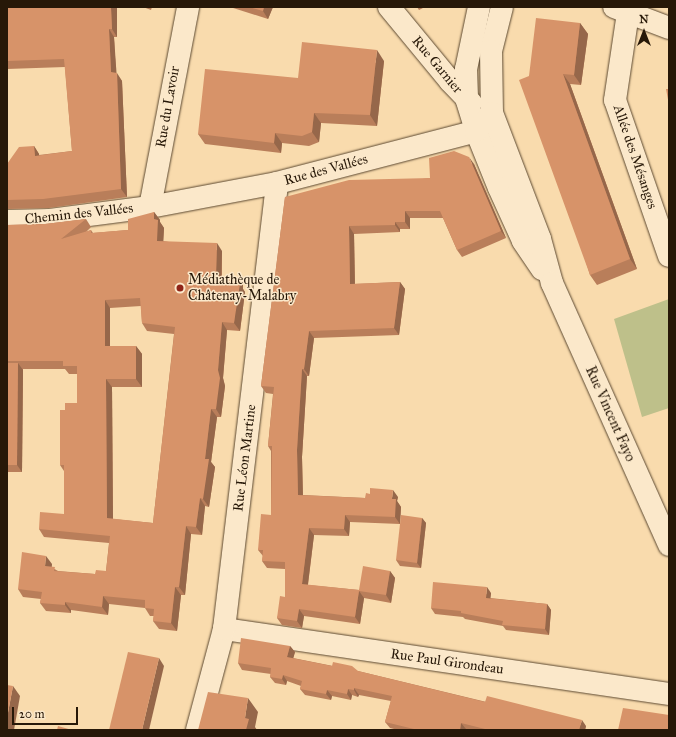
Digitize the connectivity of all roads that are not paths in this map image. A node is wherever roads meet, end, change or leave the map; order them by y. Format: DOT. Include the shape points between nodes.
graph roads {
  1 [pos="188,7"];
  2 [pos="390,7"];
  3 [pos="479,7"];
  4 [pos="502,7"];
  5 [pos="621,10"];
  6 [pos="669,28"];
  7 [pos="467,101"];
  8 [pos="492,113"];
  9 [pos="476,131"];
  10 [pos="277,183"];
  11 [pos="150,207"];
  12 [pos="7,221"];
  13 [pos="668,254"];
  14 [pos="552,283"];
  15 [pos="669,545"];
  16 [pos="224,629"];
  17 [pos="669,694"];
  18 [pos="197,730"];
  1 -- 11 [label="street, Rue du Lavoir"];
  2 -- 7 [label="street, Rue Garnier"];
  3 -- 7 [label="street" via="466,69"];
  4 -- 8 [label="street, Rue Vincent Fayo" via="491,51"];
  5 -- 6 [label="street"];
  5 -- 13 [label="street, Allée des Mésanges" via="615,100"];
  7 -- 8 [label="street, Rue Garnier"];
  7 -- 9 [label="street, Rue Vincent Fayo"];
  8 -- 9 [label="street"];
  8 -- 14 [label="street, Rue Vincent Fayo" via="540,239"];
  9 -- 10 [label="street, Rue des Vallées"];
  9 -- 14 [label="street, Rue Vincent Fayo" via="523,241"];
  10 -- 11 [label="street, Rue des Vallées"];
  10 -- 16 [label="street, Rue Léon Martine"];
  11 -- 12 [label="street, Chemin des Vallées" via="50,220"];
  14 -- 15 [label="street, Rue Vincent Fayo"];
  16 -- 17 [label="street, Rue Paul Girondeau"];
  16 -- 18 [label="street, Rue Léon Martine"];
}
